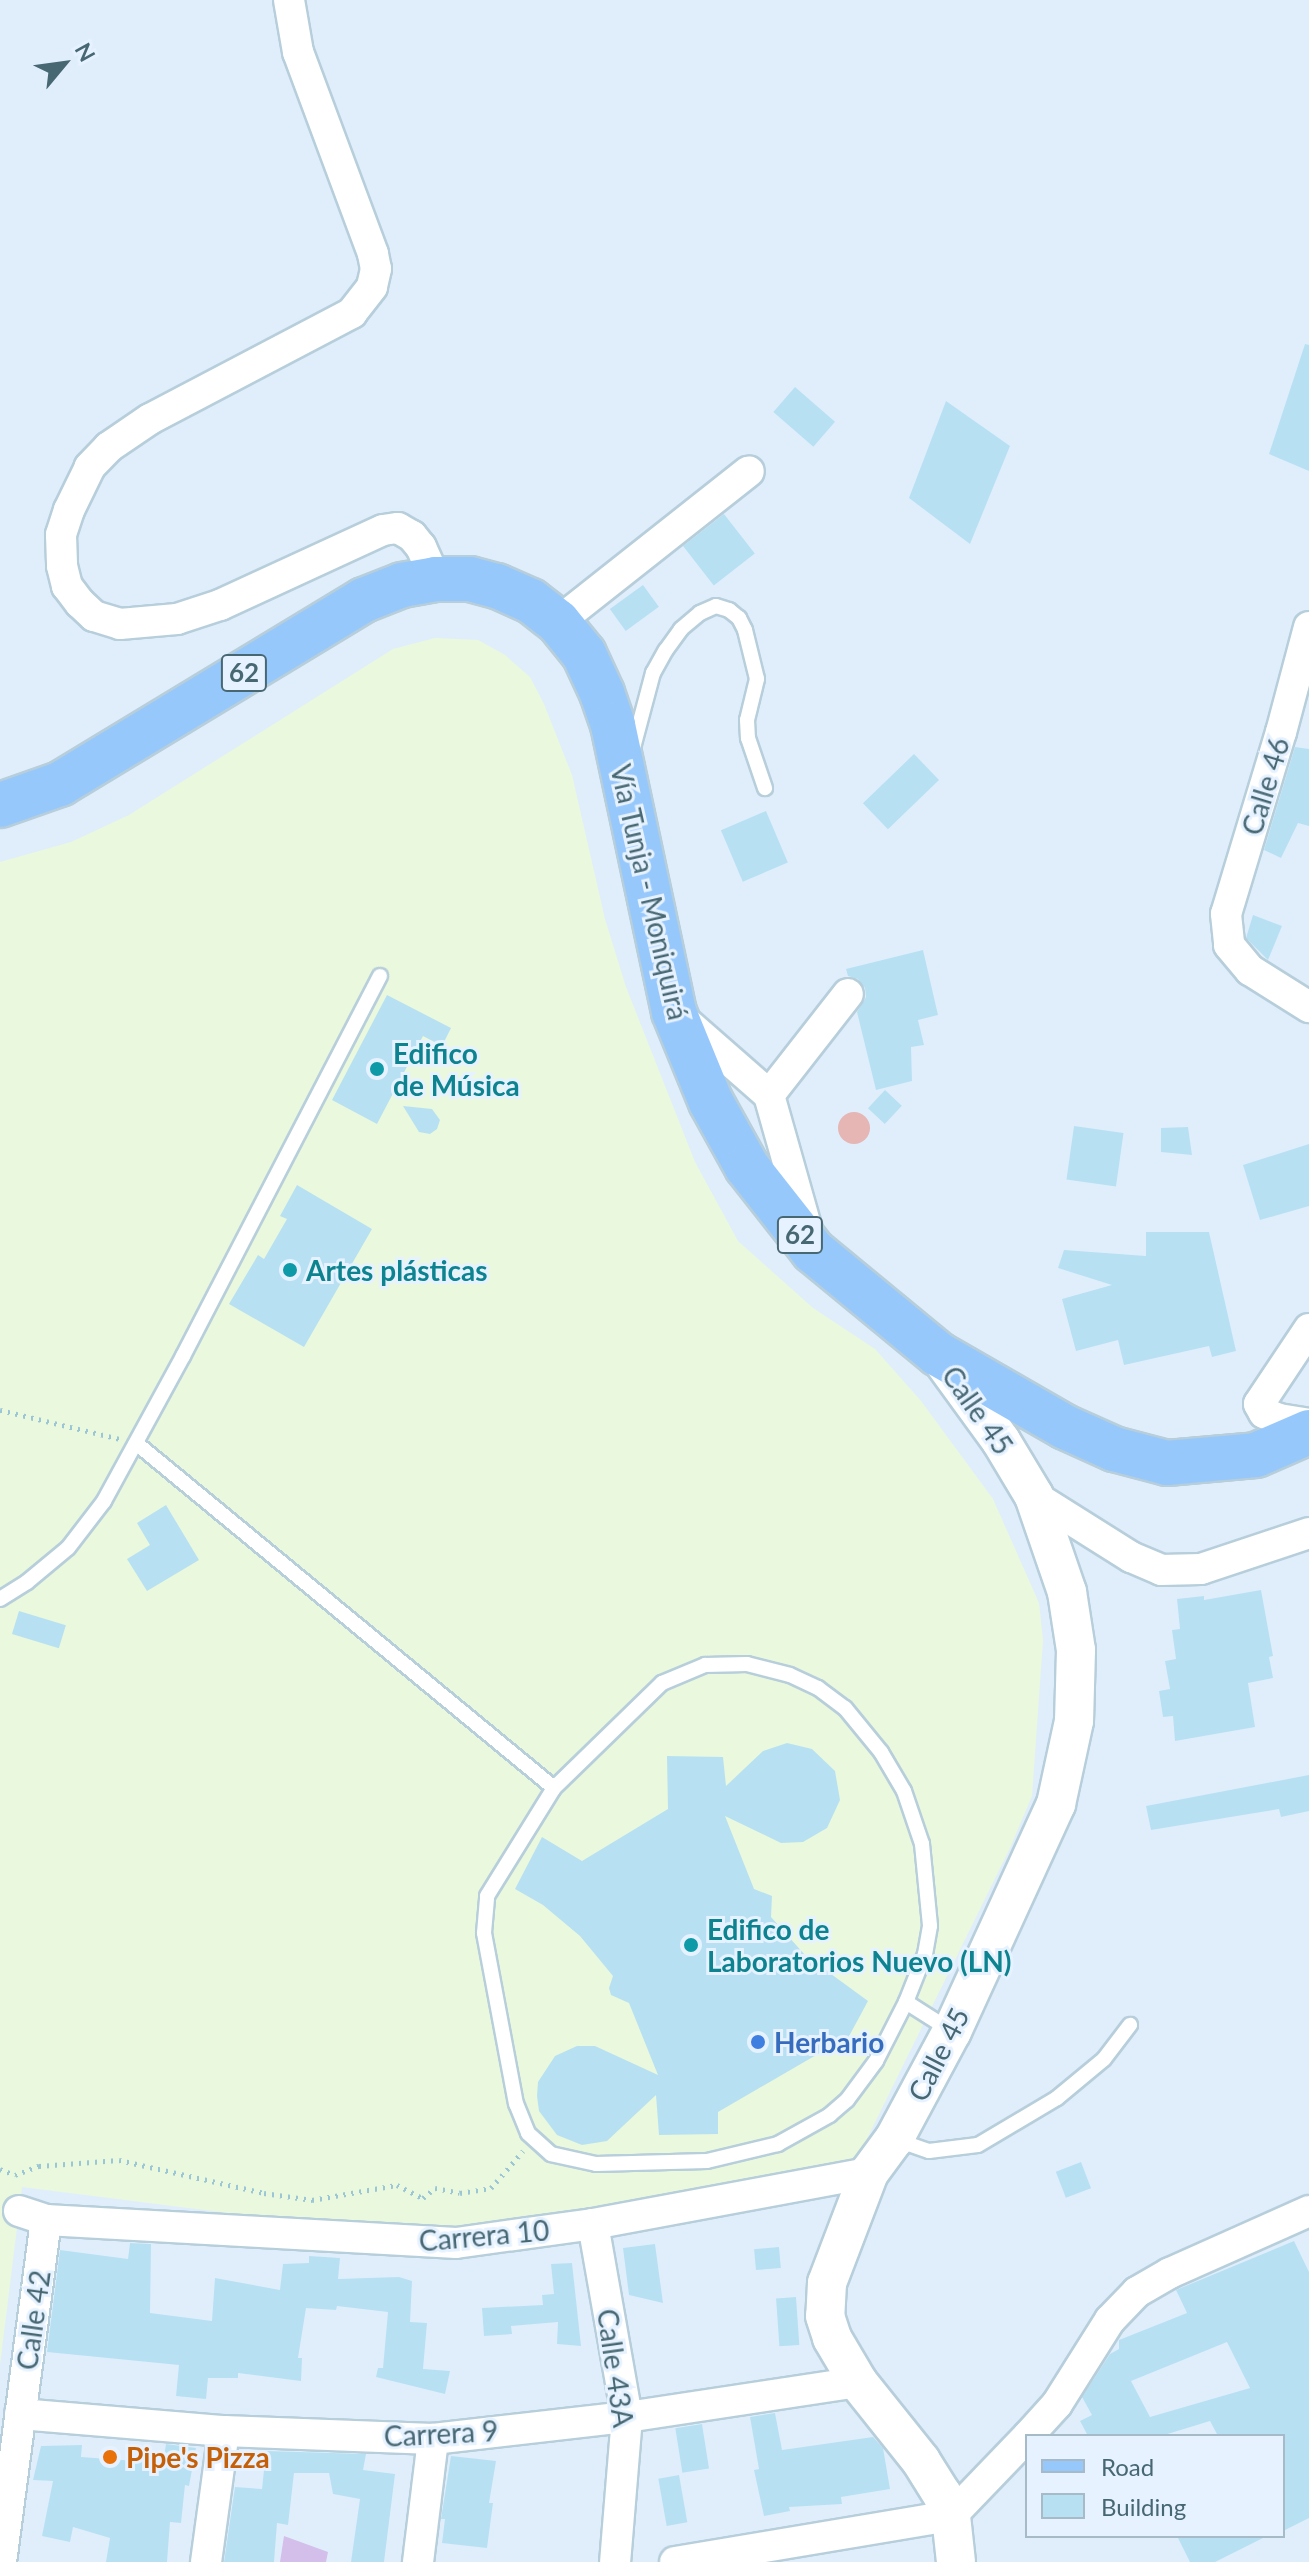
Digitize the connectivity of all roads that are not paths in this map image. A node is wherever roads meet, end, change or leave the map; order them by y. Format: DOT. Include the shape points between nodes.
graph roads {
  1 [pos="289,0"];
  2 [pos="749,471"];
  3 [pos="435,579"];
  4 [pos="558,622"];
  5 [pos="1309,627"];
  6 [pos="1295,734"];
  7 [pos="625,784"];
  8 [pos="765,788"];
  9 [pos="0,805"];
  10 [pos="380,976"];
  11 [pos="848,994"];
  12 [pos="1309,1007"];
  13 [pos="674,1012"];
  14 [pos="769,1095"];
  15 [pos="813,1251"];
  16 [pos="1309,1329"];
  17 [pos="938,1354"];
  18 [pos="1309,1424"];
  19 [pos="1309,1432"];
  20 [pos="136,1443"];
  21 [pos="1034,1496"];
  22 [pos="1309,1533"];
  23 [pos="0,1599"];
  24 [pos="554,1788"];
  25 [pos="906,2002"];
  26 [pos="1130,2025"];
  27 [pos="952,2031"];
  28 [pos="894,2139"];
  29 [pos="869,2173"];
  30 [pos="1309,2211"];
  31 [pos="16,2212"];
  32 [pos="593,2224"];
  33 [pos="858,2382"];
  34 [pos="20,2414"];
  35 [pos="627,2417"];
  36 [pos="224,2431"];
  37 [pos="1031,2434"];
  38 [pos="433,2439"];
  39 [pos="1025,2440"];
  40 [pos="951,2516"];
  41 [pos="1,2562"];
  42 [pos="206,2562"];
  43 [pos="418,2562"];
  44 [pos="615,2562"];
  45 [pos="675,2562"];
  46 [pos="956,2562"];
  1 -- 3 [label="street" via="298,52 373,254 372,287 352,313 150,419 109,447 90,467 61,535 67,586 94,616 120,624 177,619 398,528 421,547"];
  2 -- 4 [label="street"];
  3 -- 4 [label="main road, Vía Tunja - Moniquirá / 62" via="497,586 531,601"];
  3 -- 9 [label="main road, Vía Tunja - Moniquirá / 62" via="364,600 60,784"];
  4 -- 7 [label="main road, Vía Tunja - Moniquirá / 62" via="584,654 602,693"];
  5 -- 6 [label="street, Calle 46"];
  6 -- 12 [label="street, Calle 46" via="1226,914 1229,945 1250,970"];
  7 -- 8 [label="lane" via="653,673 681,629 716,606 739,618 752,654 757,679 748,738"];
  7 -- 13 [label="main road, Vía Tunja - Moniquirá / 62"];
  10 -- 20 [label="lane"];
  11 -- 14 [label="street"];
  13 -- 14 [label="street"];
  13 -- 15 [label="main road, Vía Tunja - Moniquirá / 62" via="711,1102 747,1167"];
  14 -- 15 [label="street"];
  15 -- 17 [label="main road, Vía Tunja - Moniquirá / 62"];
  16 -- 18 [label="street" via="1259,1404 1264,1413"];
  17 -- 19 [label="main road, Vía Tunja - Moniquirá / 62" via="1065,1427 1114,1449 1167,1463 1256,1455"];
  17 -- 21 [label="street, Calle 45"];
  20 -- 23 [label="lane" via="104,1501 68,1548"];
  20 -- 24 [label="lane"];
  21 -- 22 [label="street" via="1161,1570 1201,1569"];
  21 -- 27 [label="street, Calle 45" via="1067,1592 1076,1650 1074,1721 1056,1804"];
  24 -- 25 [label="lane" via="651,1693 682,1672 705,1665 747,1664 818,1688 845,1708 881,1752 904,1791 922,1844 930,1926"];
  24 -- 25 [label="lane" via="487,1896 483,1915 516,2104 528,2133 551,2154 596,2164 707,2161 778,2144 847,2100 876,2061"];
  25 -- 27 [label="lane"];
  26 -- 28 [label="lane" via="1104,2059 1057,2098 978,2145 929,2151"];
  27 -- 28 [label="street, Calle 45"];
  28 -- 29 [label="street, Calle 45"];
  29 -- 32 [label="street, Carrera 10"];
  29 -- 33 [label="street, Calle 45" via="827,2283 825,2316"];
  30 -- 37 [label="street" via="1137,2292 1110,2320 1057,2404"];
  31 -- 32 [label="street, Carrera 10" via="441,2243"];
  31 -- 34 [label="street, Calle 42"];
  32 -- 35 [label="street, Calle 43A"];
  33 -- 35 [label="street, Carrera 9"];
  33 -- 40 [label="street, Calle 45" via="921,2461"];
  34 -- 36 [label="street, Carrera 9"];
  34 -- 41 [label="street, Calle 42"];
  35 -- 38 [label="street, Carrera 9"];
  35 -- 44 [label="street, Calle 43A"];
  36 -- 38 [label="street, Carrera 9"];
  36 -- 42 [label="street"];
  38 -- 43 [label="street"];
  39 -- 40 [label="street"];
  40 -- 45 [label="street"];
  40 -- 46 [label="street, Calle 45"];
}
